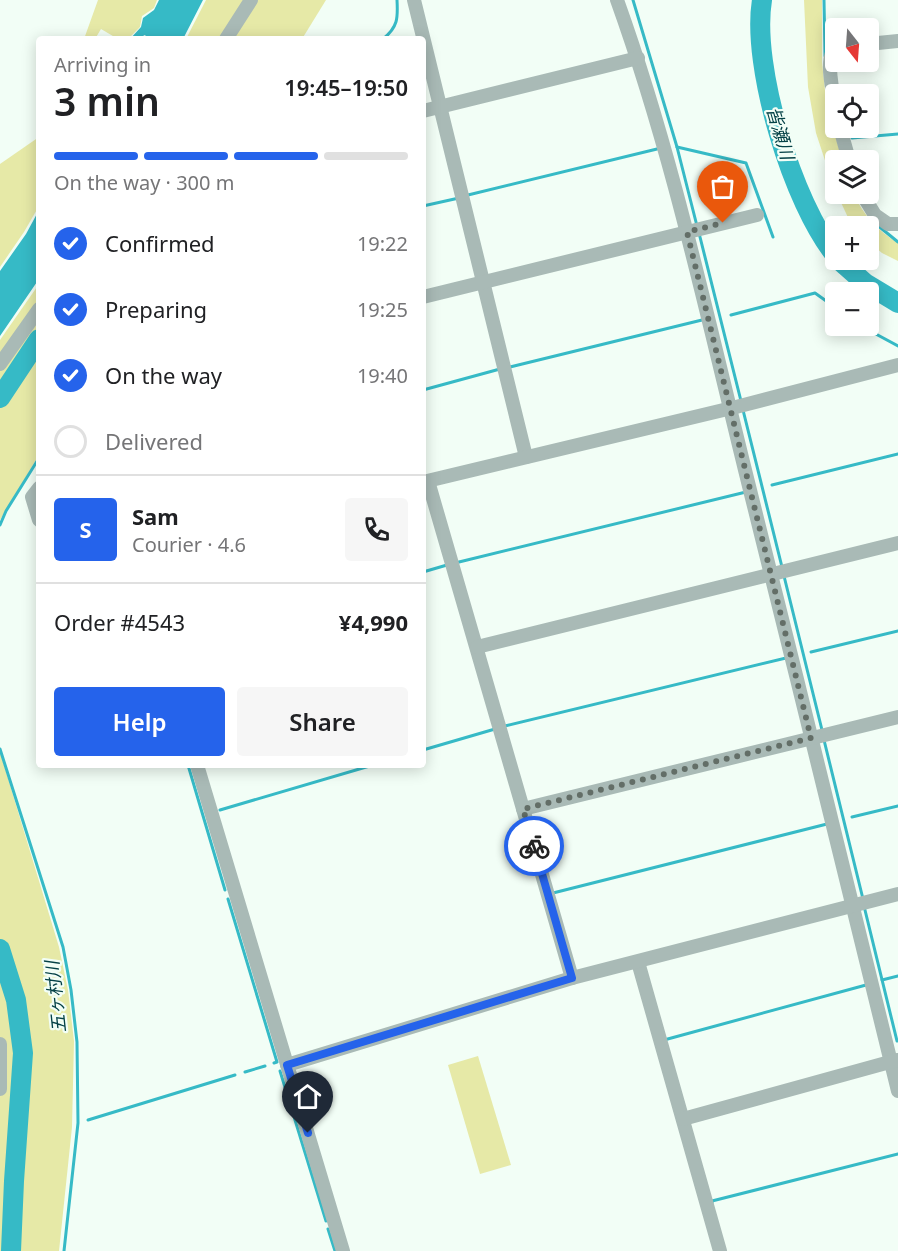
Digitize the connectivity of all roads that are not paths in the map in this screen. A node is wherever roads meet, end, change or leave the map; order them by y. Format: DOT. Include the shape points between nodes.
graph roads {
  1 [pos="251,0"];
  2 [pos="414,0"];
  3 [pos="617,0"];
  4 [pos="228,36"];
  5 [pos="423,36"];
  6 [pos="898,41"];
  7 [pos="879,43"];
  8 [pos="426,47"];
  9 [pos="638,58"];
  10 [pos="441,106"];
  11 [pos="426,110"];
  12 [pos="868,204"];
  13 [pos="757,215"];
  14 [pos="898,224"];
  15 [pos="695,230"];
  16 [pos="484,282"];
  17 [pos="426,296"];
  18 [pos="36,313"];
  19 [pos="0,364"];
  20 [pos="898,365"];
  21 [pos="738,407"];
  22 [pos="526,457"];
  23 [pos="426,482"];
  24 [pos="36,492"];
  25 [pos="36,510"];
  26 [pos="898,543"];
  27 [pos="779,572"];
  28 [pos="477,647"];
  29 [pos="898,717"];
  30 [pos="819,737"];
  31 [pos="198,768"];
  32 [pos="523,809"];
  33 [pos="898,894"];
  34 [pos="860,904"];
  35 [pos="638,962"];
  36 [pos="572,978"];
  37 [pos="0,1044"];
  38 [pos="894,1060"];
  39 [pos="287,1065"];
  40 [pos="0,1089"];
  41 [pos="898,1091"];
  42 [pos="683,1119"];
  43 [pos="343,1251"];
  44 [pos="720,1251"];
  1 -- 4 [label="street"];
  2 -- 5 [label="street"];
  3 -- 9 [label="street"];
  6 -- 7 [label="street"];
  8 -- 10 [label="street"];
  9 -- 10 [label="street"];
  9 -- 15 [label="street"];
  10 -- 11 [label="street"];
  10 -- 16 [label="street"];
  12 -- 14 [label="street" via="888,224"];
  13 -- 15 [label="street"];
  15 -- 16 [label="street"];
  15 -- 21 [label="street"];
  16 -- 17 [label="street"];
  16 -- 22 [label="street"];
  18 -- 19 [label="street"];
  20 -- 21 [label="street"];
  21 -- 22 [label="street"];
  21 -- 27 [label="street"];
  22 -- 23 [label="street"];
  23 -- 28 [label="street"];
  24 -- 25 [label="street" via="32,497"];
  26 -- 27 [label="street"];
  27 -- 28 [label="street"];
  27 -- 30 [label="street"];
  28 -- 32 [label="street"];
  29 -- 30 [label="street"];
  30 -- 32 [label="street"];
  30 -- 34 [label="street"];
  31 -- 39 [label="street"];
  32 -- 36 [label="street"];
  33 -- 34 [label="street"];
  34 -- 35 [label="street"];
  34 -- 38 [label="street"];
  35 -- 36 [label="street"];
  35 -- 42 [label="street"];
  36 -- 39 [label="street"];
  37 -- 40 [label="street"];
  38 -- 41 [label="street"];
  38 -- 42 [label="street"];
  39 -- 43 [label="street"];
  42 -- 44 [label="street"];
}
